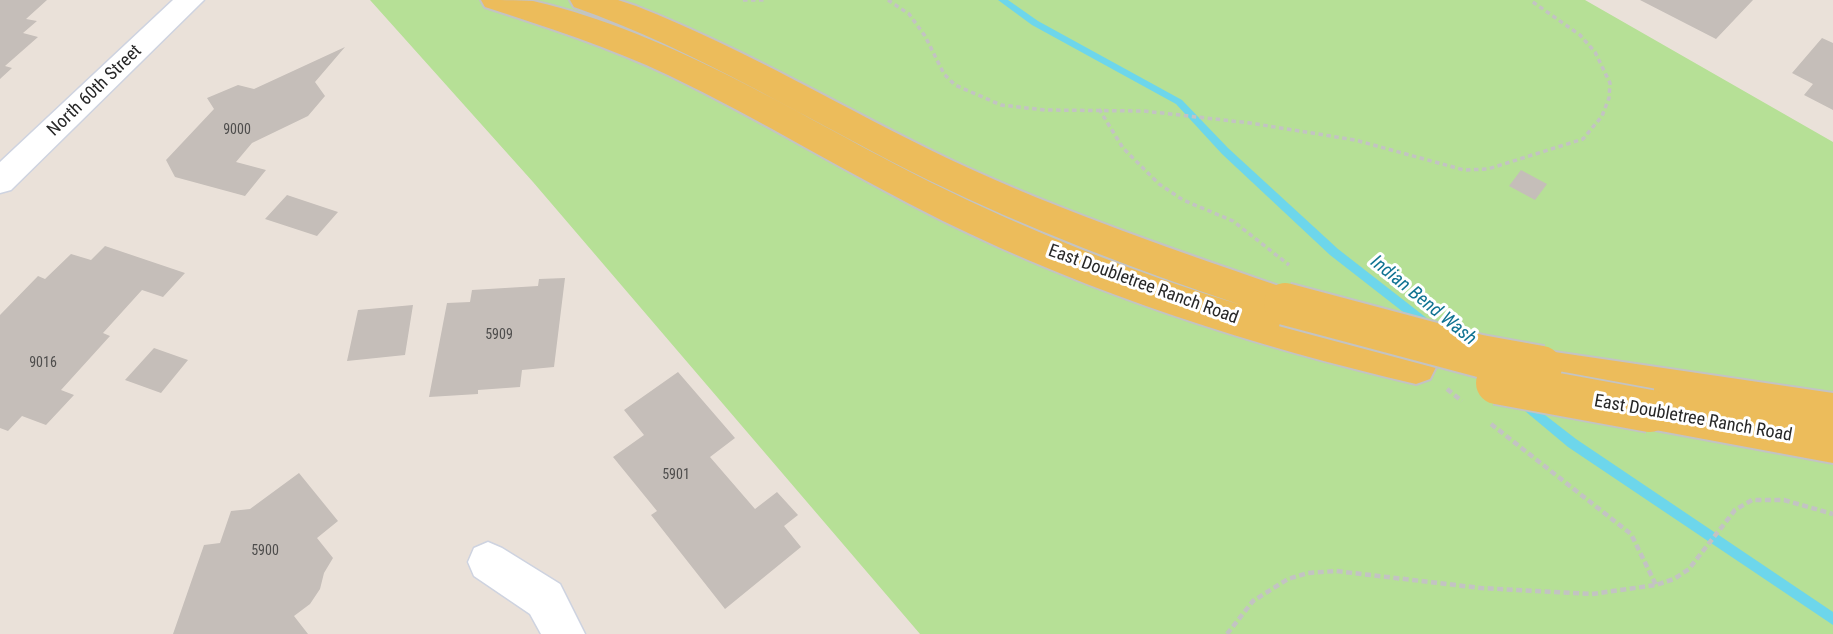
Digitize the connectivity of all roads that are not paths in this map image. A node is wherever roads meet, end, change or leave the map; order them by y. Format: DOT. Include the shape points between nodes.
graph roads {
  1 [pos="190,0"];
  2 [pos="496,0"];
  3 [pos="585,0"];
  4 [pos="0,181"];
  5 [pos="1833,411"];
  6 [pos="1833,444"];
  7 [pos="488,562"];
  8 [pos="564,634"];
  1 -- 4 [label="street, North 60th Street"];
  2 -- 6 [label="main road, East Doubletree Ranch Road, bridge" via="637,48 959,212 1114,278 1261,328 1416,367"];
  3 -- 5 [label="main road, East Doubletree Ranch Road, bridge" via="713,51 968,182 1130,250 1284,304 1480,356"];
  7 -- 8 [label="street" via="545,599"];
}
